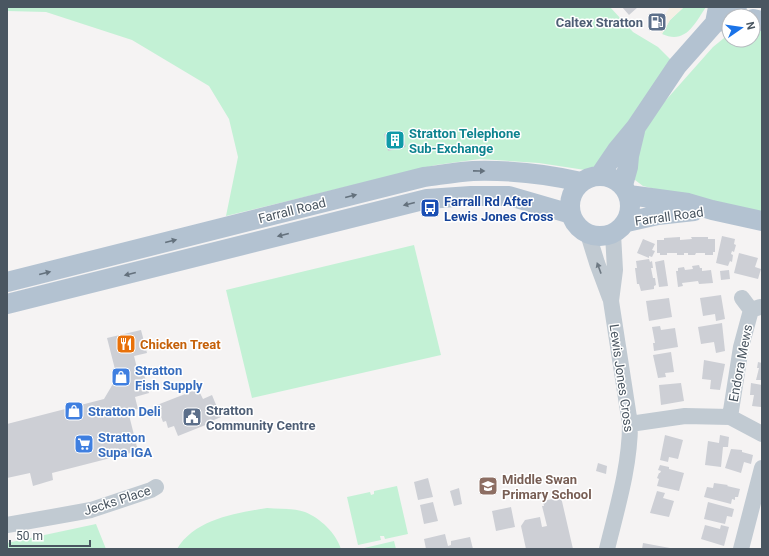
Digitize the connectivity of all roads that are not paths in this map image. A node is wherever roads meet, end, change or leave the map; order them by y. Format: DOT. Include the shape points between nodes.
graph roads {
  1 [pos="721,16"];
  2 [pos="636,127"];
  3 [pos="600,176"];
  4 [pos="581,182"];
  5 [pos="626,190"];
  6 [pos="712,210"];
  7 [pos="571,214"];
  8 [pos="762,221"];
  9 [pos="620,228"];
  10 [pos="588,234"];
  11 [pos="7,282"];
  12 [pos="611,301"];
  13 [pos="7,304"];
  14 [pos="752,305"];
  15 [pos="730,417"];
  16 [pos="630,424"];
  17 [pos="762,434"];
  18 [pos="762,468"];
  19 [pos="156,487"];
  20 [pos="7,525"];
  21 [pos="607,549"];
  22 [pos="741,549"];
  1 -- 2 [label="main road" via="677,66"];
  2 -- 3 [label="main road"];
  2 -- 5 [label="main road" via="629,156"];
  3 -- 4 [label="main road, Farrall Road" via="587,178"];
  3 -- 5 [label="main road, Farrall Road" via="616,180"];
  4 -- 7 [label="main road" via="570,202"];
  11 -- 4 [label="main road, Farrall Road, one-way" via="424,177 473,171 515,172"];
  5 -- 6 [label="main road, Farrall Road"];
  5 -- 9 [label="main road, Farrall Road" via="630,213"];
  6 -- 8 [label="main road, Farrall Road"];
  6 -- 9 [label="main road, Farrall Road" via="677,213"];
  7 -- 10 [label="main road" via="574,222"];
  7 -- 13 [label="main road, Farrall Road, one-way" via="509,196 427,199"];
  9 -- 10 [label="main road, Farrall Road" via="601,236"];
  9 -- 12 [label="street, Lewis Jones Cross"];
  12 -- 10 [label="street, Lewis Jones Cross, one-way"];
  12 -- 16 [label="street, Lewis Jones Cross"];
  14 -- 15 [label="street, Endora Mews" via="741,347"];
  15 -- 16 [label="street" via="685,416"];
  15 -- 17 [label="street"];
  16 -- 21 [label="street, Lewis Jones Cross" via="628,457"];
  18 -- 22 [label="street"];
  19 -- 20 [label="street, Jecks Place" via="91,510"];
}
